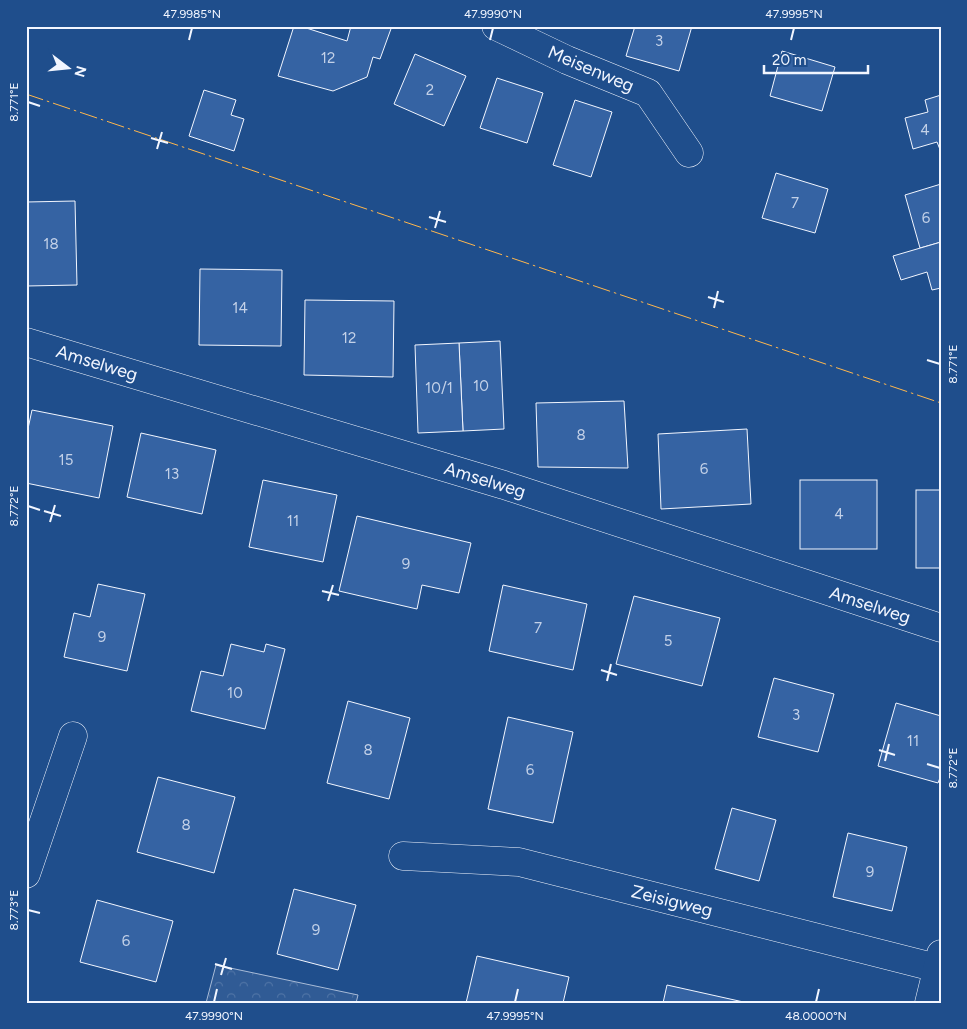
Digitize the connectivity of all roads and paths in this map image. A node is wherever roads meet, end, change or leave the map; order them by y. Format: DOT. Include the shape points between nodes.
graph roads {
  1 [pos="496,26"];
  2 [pos="689,153"];
  3 [pos="26,342"];
  4 [pos="941,628"];
  5 [pos="73,736"];
  6 [pos="403,856"];
  7 [pos="26,874"];
  8 [pos="939,961"];
  9 [pos="929,1003"];
  1 -- 2 [label="street, Meisenweg" via="648,93"];
  3 -- 4 [label="street, Amselweg" via="504,485"];
  5 -- 7 [label="street"];
  6 -- 8 [label="street, Zeisigweg" via="519,862"];
  8 -- 9 [label="street"];
}
